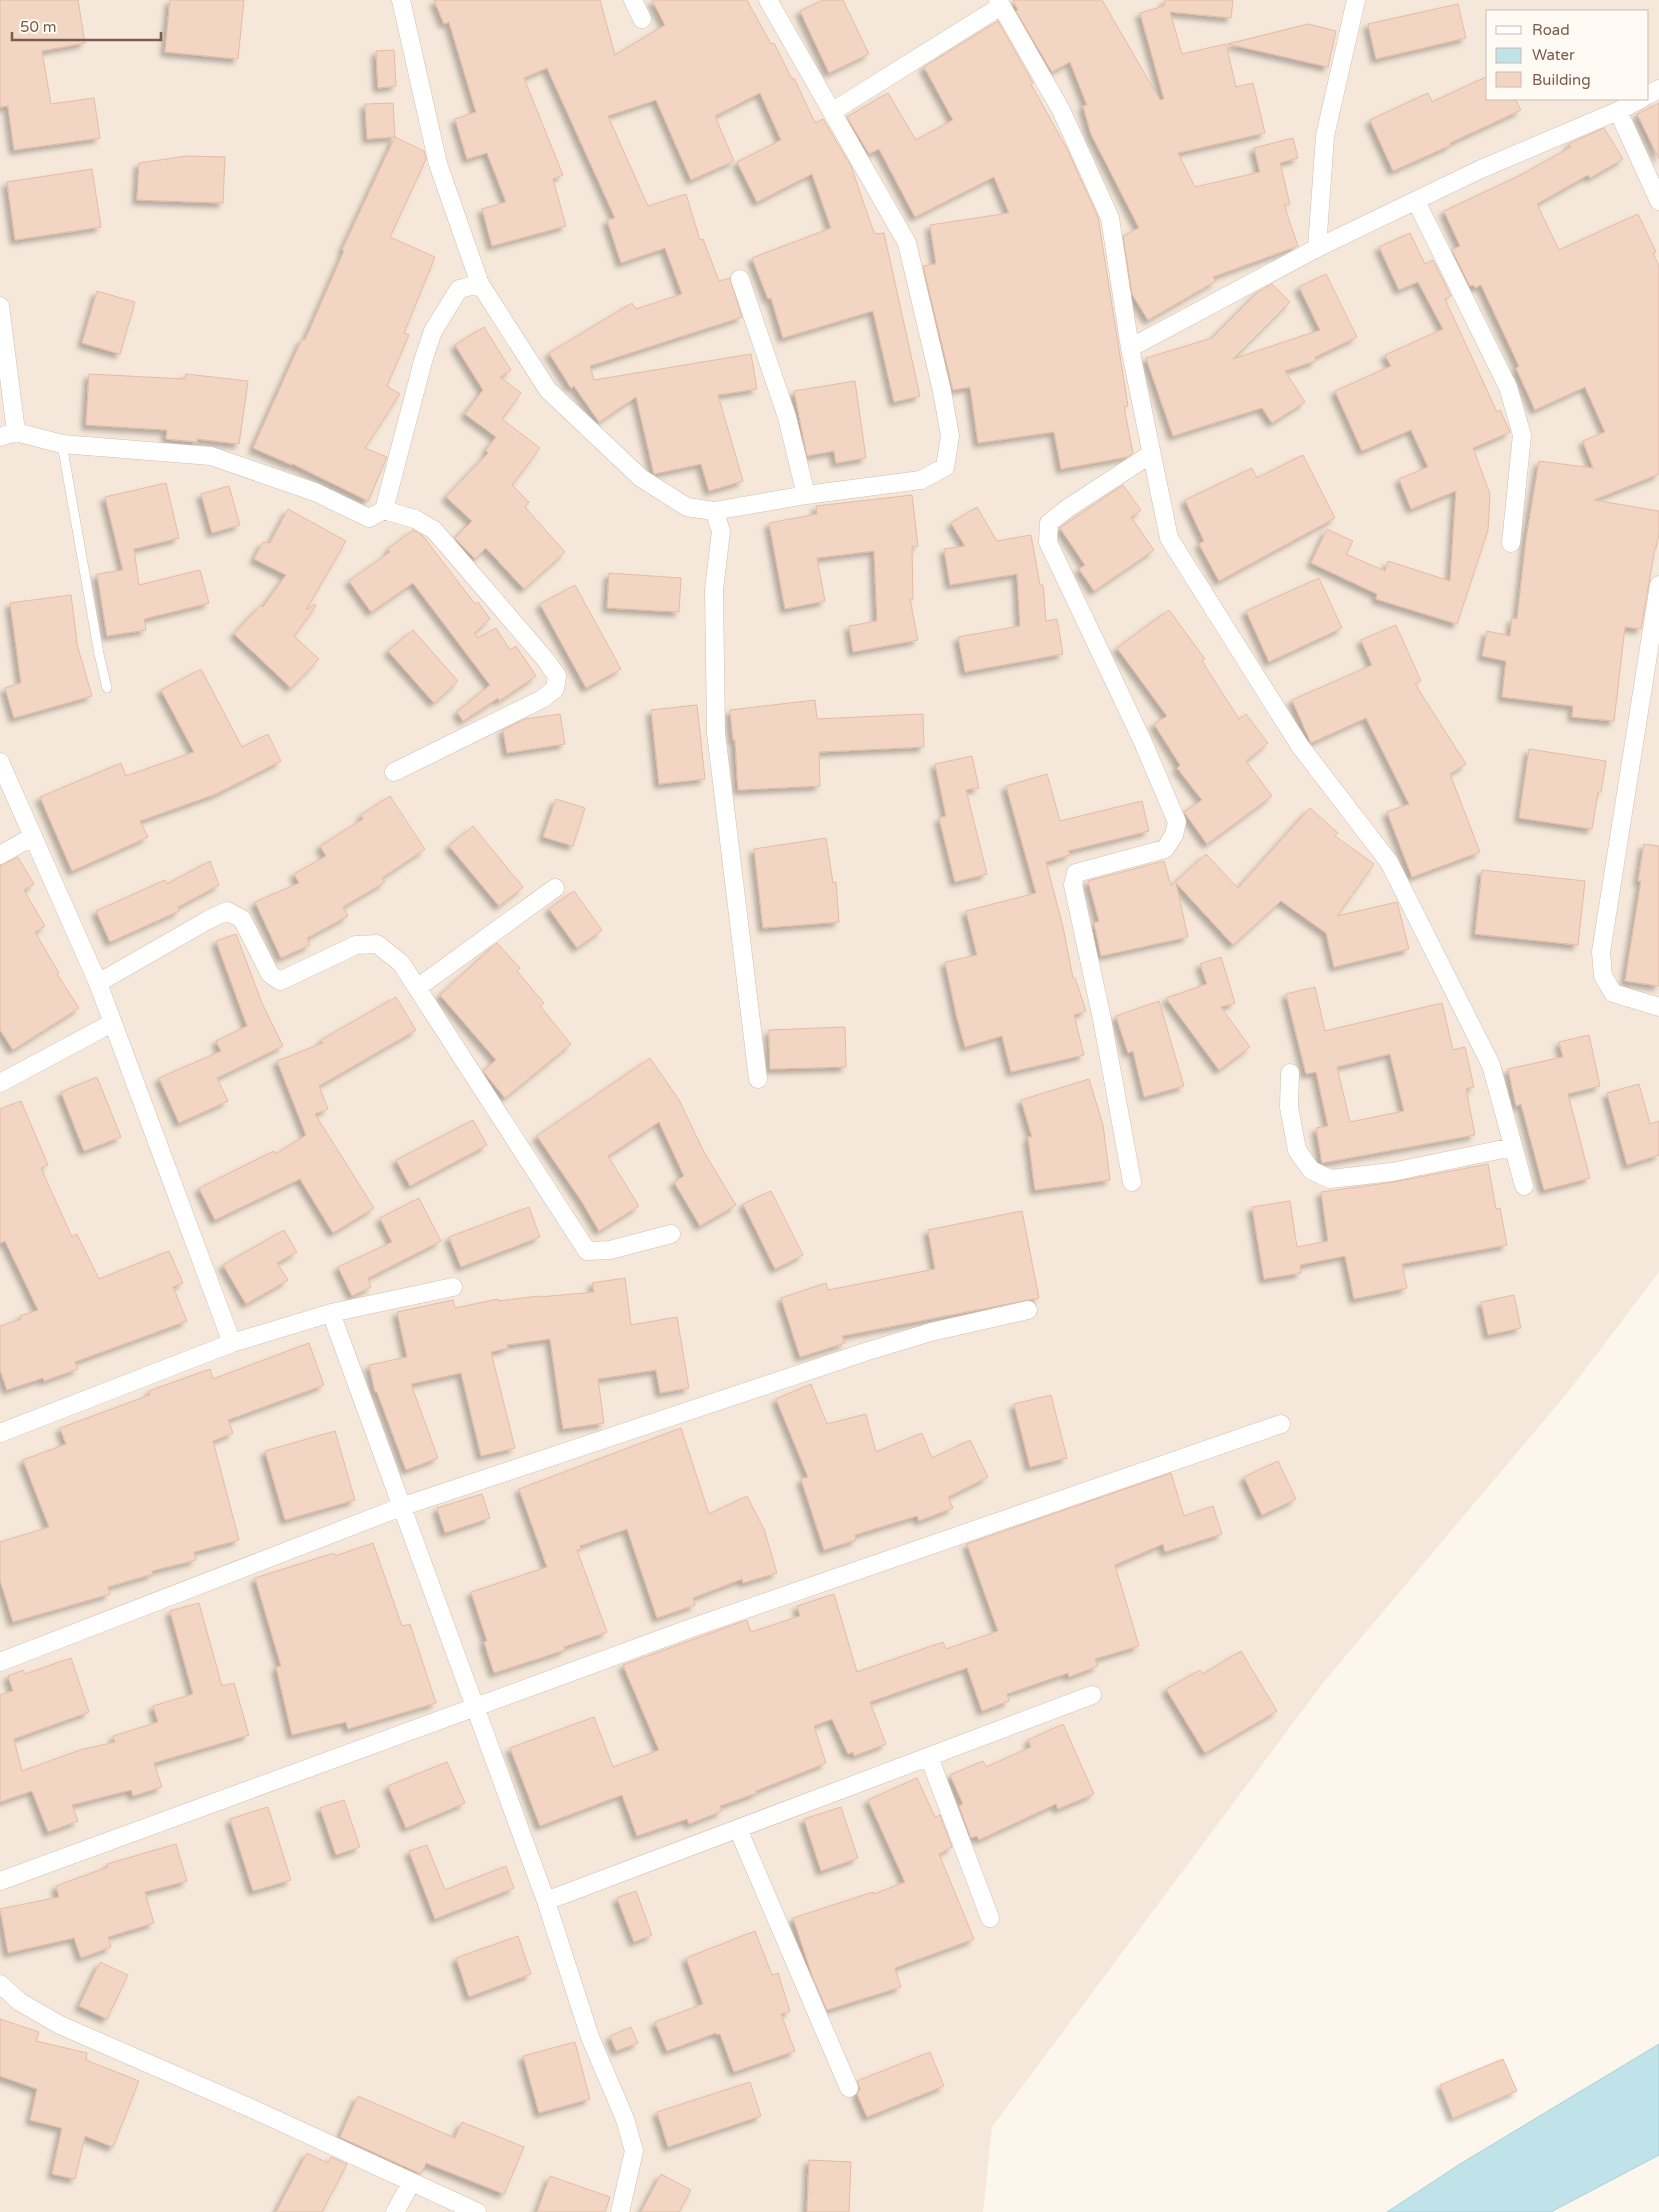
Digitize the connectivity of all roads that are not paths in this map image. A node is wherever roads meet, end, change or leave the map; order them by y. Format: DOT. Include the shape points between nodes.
graph roads {
  1 [pos="401,0"];
  2 [pos="633,0"];
  3 [pos="768,0"];
  4 [pos="1356,0"];
  5 [pos="1000,3"];
  6 [pos="642,19"];
  7 [pos="1639,100"];
  8 [pos="833,111"];
  9 [pos="1618,111"];
  10 [pos="1416,201"];
  11 [pos="1659,201"];
  12 [pos="1317,248"];
  13 [pos="740,279"];
  14 [pos="480,284"];
  15 [pos="0,306"];
  16 [pos="1130,348"];
  17 [pos="8,434"];
  18 [pos="62,444"];
  19 [pos="1151,454"];
  20 [pos="806,495"];
  21 [pos="384,510"];
  22 [pos="714,511"];
  23 [pos="1511,543"];
  24 [pos="1659,585"];
  25 [pos="1654,659"];
  26 [pos="107,688"];
  27 [pos="0,762"];
  28 [pos="394,772"];
  29 [pos="32,837"];
  30 [pos="0,855"];
  31 [pos="556,888"];
  32 [pos="98,983"];
  33 [pos="417,988"];
  34 [pos="1659,1007"];
  35 [pos="112,1023"];
  36 [pos="1290,1073"];
  37 [pos="758,1079"];
  38 [pos="0,1083"];
  39 [pos="1513,1147"];
  40 [pos="1132,1182"];
  41 [pos="1524,1186"];
  42 [pos="671,1234"];
  43 [pos="453,1287"];
  44 [pos="1028,1310"];
  45 [pos="331,1313"];
  46 [pos="232,1343"];
  47 [pos="1281,1424"];
  48 [pos="0,1433"];
  49 [pos="400,1507"];
  50 [pos="0,1662"];
  51 [pos="1092,1695"];
  52 [pos="474,1709"];
  53 [pos="929,1757"];
  54 [pos="738,1829"];
  55 [pos="0,1881"];
  56 [pos="546,1902"];
  57 [pos="990,1918"];
  58 [pos="0,1984"];
  59 [pos="849,2088"];
  60 [pos="411,2183"];
  61 [pos="395,2212"];
  62 [pos="477,2212"];
  63 [pos="620,2212"];
  1 -- 14 [label="street" via="438,164"];
  2 -- 6 [label="street"];
  3 -- 8 [label="street"];
  4 -- 12 [label="street" via="1325,136"];
  5 -- 8 [label="street"];
  5 -- 16 [label="street" via="1061,110 1110,218"];
  7 -- 9 [label="street"];
  8 -- 20 [label="street" via="907,243 950,436 946,467 921,480"];
  9 -- 10 [label="street" via="1481,169"];
  9 -- 11 [label="street"];
  10 -- 12 [label="street"];
  10 -- 23 [label="street" via="1508,386 1522,435"];
  12 -- 16 [label="street"];
  13 -- 20 [label="street" via="787,417"];
  14 -- 21 [label="street" via="459,290 433,331"];
  14 -- 22 [label="street" via="548,390 641,478 687,507"];
  15 -- 17 [label="street"];
  16 -- 19 [label="street"];
  17 -- 18 [label="street"];
  18 -- 21 [label="street" via="211,456 315,492 369,518"];
  18 -- 26 [label="lane"];
  19 -- 39 [label="street" via="1169,538 1300,746 1389,862 1491,1065"];
  19 -- 40 [label="street" via="1049,523 1048,542 1142,740 1177,822 1174,835 1164,849 1076,874 1073,885"];
  20 -- 22 [label="street"];
  21 -- 28 [label="street" via="434,530 557,676 554,689 542,699"];
  22 -- 37 [label="street" via="721,531 714,590 716,733"];
  24 -- 25 [label="street"];
  25 -- 34 [label="street" via="1601,952 1603,976 1613,993"];
  27 -- 29 [label="street"];
  29 -- 30 [label="street"];
  29 -- 32 [label="street"];
  31 -- 33 [label="street"];
  32 -- 33 [label="street" via="228,911 242,919 270,974 280,981 356,945 377,944 401,962"];
  32 -- 35 [label="street"];
  33 -- 42 [label="street" via="587,1251 610,1250"];
  35 -- 38 [label="street"];
  35 -- 46 [label="street"];
  36 -- 39 [label="street" via="1289,1107 1297,1150 1311,1170 1330,1179 1392,1172"];
  39 -- 41 [label="street"];
  43 -- 45 [label="street"];
  44 -- 49 [label="street" via="931,1332 868,1351"];
  45 -- 46 [label="street"];
  45 -- 49 [label="street"];
  46 -- 48 [label="street"];
  47 -- 52 [label="street" via="694,1627"];
  49 -- 50 [label="street"];
  49 -- 52 [label="street"];
  51 -- 53 [label="street"];
  52 -- 55 [label="street"];
  52 -- 56 [label="street"];
  53 -- 54 [label="street"];
  53 -- 57 [label="street"];
  54 -- 56 [label="street"];
  54 -- 59 [label="street"];
  56 -- 63 [label="street" via="590,2037 625,2119 634,2151"];
  58 -- 60 [label="street" via="20,2002 60,2025 255,2110"];
  60 -- 61 [label="street"];
  60 -- 62 [label="street"];
}
